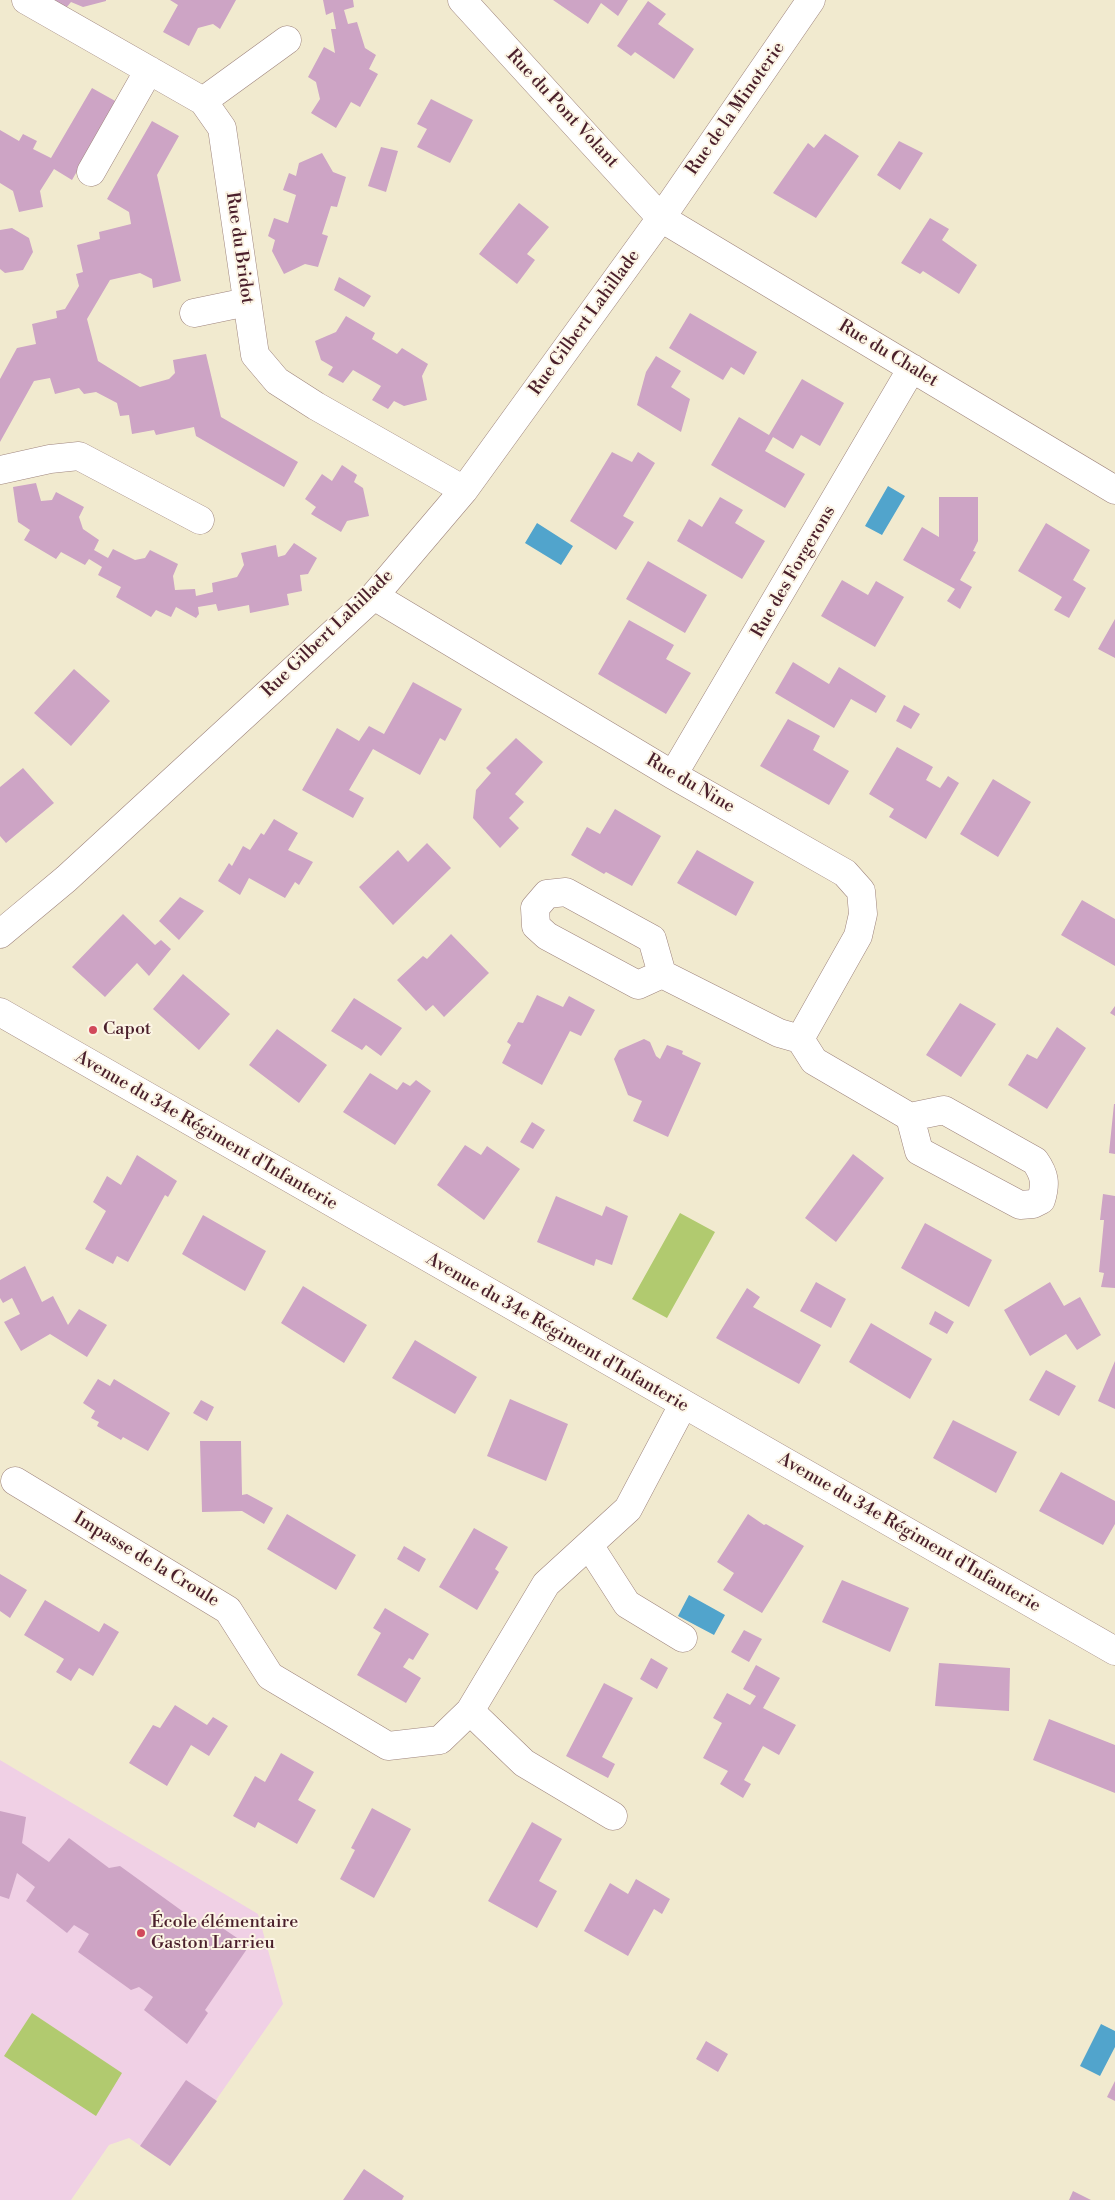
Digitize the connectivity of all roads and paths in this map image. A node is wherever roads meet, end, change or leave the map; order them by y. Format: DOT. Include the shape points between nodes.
graph roads {
  1 [pos="26,0"];
  2 [pos="462,0"];
  3 [pos="812,0"];
  4 [pos="287,40"];
  5 [pos="149,70"];
  6 [pos="203,101"];
  7 [pos="91,172"];
  8 [pos="661,218"];
  9 [pos="248,302"];
  10 [pos="194,313"];
  11 [pos="912,368"];
  12 [pos="0,470"];
  13 [pos="464,490"];
  14 [pos="1115,490"];
  15 [pos="200,520"];
  16 [pos="374,596"];
  17 [pos="673,775"];
  18 [pos="0,934"];
  19 [pos="662,974"];
  20 [pos="0,1012"];
  21 [pos="800,1039"];
  22 [pos="910,1117"];
  23 [pos="683,1405"];
  24 [pos="15,1481"];
  25 [pos="589,1545"];
  26 [pos="683,1638"];
  27 [pos="1115,1651"];
  28 [pos="470,1711"];
  29 [pos="613,1816"];
  1 -- 5 [label="street, Rue du Bridot"];
  2 -- 8 [label="street, Rue du Pont Volant"];
  3 -- 8 [label="street, Rue de la Minoterie"];
  4 -- 6 [label="street"];
  5 -- 6 [label="street, Rue du Bridot"];
  5 -- 7 [label="street"];
  6 -- 9 [label="street, Rue du Bridot" via="222,128"];
  8 -- 11 [label="street, Rue du Chalet"];
  8 -- 13 [label="street, Rue Gilbert Lahillade"];
  9 -- 10 [label="street"];
  9 -- 13 [label="street, Rue du Bridot" via="255,355 277,381"];
  11 -- 14 [label="street, Rue du Chalet"];
  11 -- 17 [label="street, Rue des Forgerons"];
  12 -- 15 [label="street" via="79,456"];
  13 -- 16 [label="street, Rue Gilbert Lahillade"];
  16 -- 17 [label="street, Rue du Nine"];
  16 -- 18 [label="street, Rue Gilbert Lahillade" via="66,879"];
  17 -- 21 [label="street, Rue du Nine" via="845,873 861,891 864,914 858,936"];
  19 -- 21 [label="street" via="779,1033"];
  20 -- 23 [label="street, Avenue du 34e Régiment d'Infanterie"];
  21 -- 22 [label="street" via="814,1061"];
  22 -- 22 [label="street" via="944,1110 1035,1161 1043,1173 1045,1187 1041,1200 1020,1205 919,1151"];
  23 -- 25 [label="street, Impasse de la Croule" via="628,1509"];
  23 -- 27 [label="street, Avenue du 34e Régiment d'Infanterie"];
  24 -- 28 [label="street, Impasse de la Croule" via="228,1610 270,1676 388,1746 440,1740"];
  25 -- 26 [label="street" via="627,1604"];
  25 -- 28 [label="street, Impasse de la Croule" via="546,1584"];
  28 -- 29 [label="street" via="524,1763"];
}
